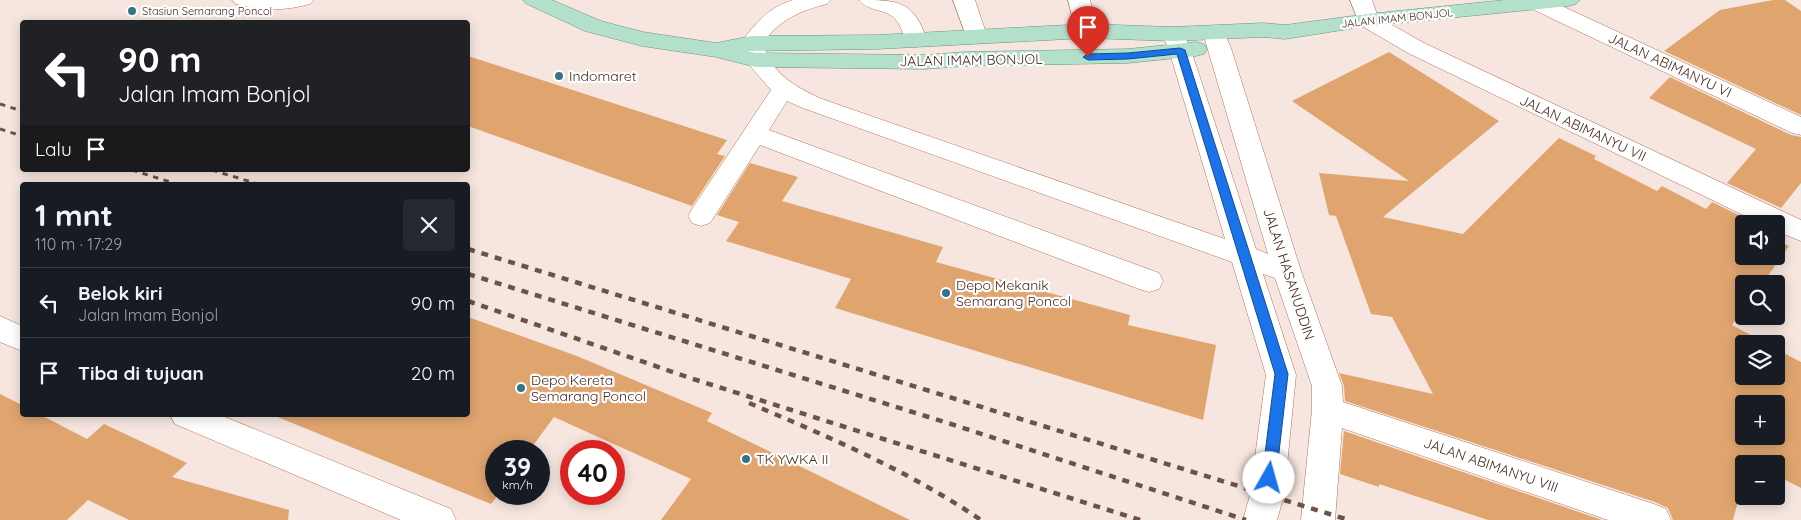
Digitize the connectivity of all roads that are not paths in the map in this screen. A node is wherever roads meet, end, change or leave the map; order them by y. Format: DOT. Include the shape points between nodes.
graph roads {
  1 [pos="243,0"];
  2 [pos="303,0"];
  3 [pos="534,0"];
  4 [pos="820,0"];
  5 [pos="870,0"];
  6 [pos="964,0"];
  7 [pos="1080,0"];
  8 [pos="1569,0"];
  9 [pos="280,2"];
  10 [pos="1538,3"];
  11 [pos="1364,10"];
  12 [pos="1087,31"];
  13 [pos="976,36"];
  14 [pos="916,40"];
  15 [pos="1217,40"];
  16 [pos="1177,42"];
  17 [pos="754,52"];
  18 [pos="783,89"];
  19 [pos="1801,127"];
  20 [pos="753,132"];
  21 [pos="701,216"];
  22 [pos="1801,231"];
  23 [pos="1245,256"];
  24 [pos="1287,271"];
  25 [pos="1148,281"];
  26 [pos="1328,410"];
  27 [pos="191,417"];
  28 [pos="439,520"];
  29 [pos="1260,520"];
  30 [pos="1318,520"];
  31 [pos="1654,520"];
  1 -- 9 [label="street" via="258,4"];
  2 -- 9 [label="street"];
  3 -- 17 [label="main road, JALAN IMAM BONJOL" via="593,26 642,39"];
  4 -- 17 [label="street" via="795,5 771,18"];
  5 -- 14 [label="street" via="899,9 912,25"];
  6 -- 13 [label="street"];
  7 -- 12 [label="street"];
  8 -- 10 [label="main road, JALAN IMAM BONJOL"];
  10 -- 11 [label="main road, JALAN IMAM BONJOL"];
  10 -- 19 [label="street, JALAN ABIMANYU VI"];
  11 -- 15 [label="main road, JALAN IMAM BONJOL" via="1285,32 1270,40"];
  11 -- 22 [label="street, JALAN ABIMANYU VII" via="1416,48"];
  12 -- 13 [label="main road, JALAN IMAM BONJOL"];
  12 -- 16 [label="main road, JALAN IMAM BONJOL"];
  13 -- 14 [label="main road, JALAN IMAM BONJOL"];
  14 -- 17 [label="main road, JALAN IMAM BONJOL"];
  15 -- 16 [label="main road, JALAN IMAM BONJOL"];
  15 -- 24 [label="street, JALAN HASANUDDIN"];
  16 -- 17 [label="main road, JALAN IMAM BONJOL" via="1128,56 925,62 823,62"];
  16 -- 23 [label="street"];
  17 -- 18 [label="street"];
  18 -- 20 [label="street"];
  18 -- 23 [label="street" via="810,103"];
  20 -- 21 [label="street"];
  20 -- 25 [label="street"];
  23 -- 24 [label="street"];
  23 -- 29 [label="street" via="1282,374 1267,495"];
  24 -- 26 [label="street, JALAN HASANUDDIN" via="1327,386"];
  26 -- 30 [label="street, JALAN HASANUDDIN"];
  26 -- 31 [label="street, JALAN ABIMANYU VIII"];
  27 -- 28 [label="street"];
}
